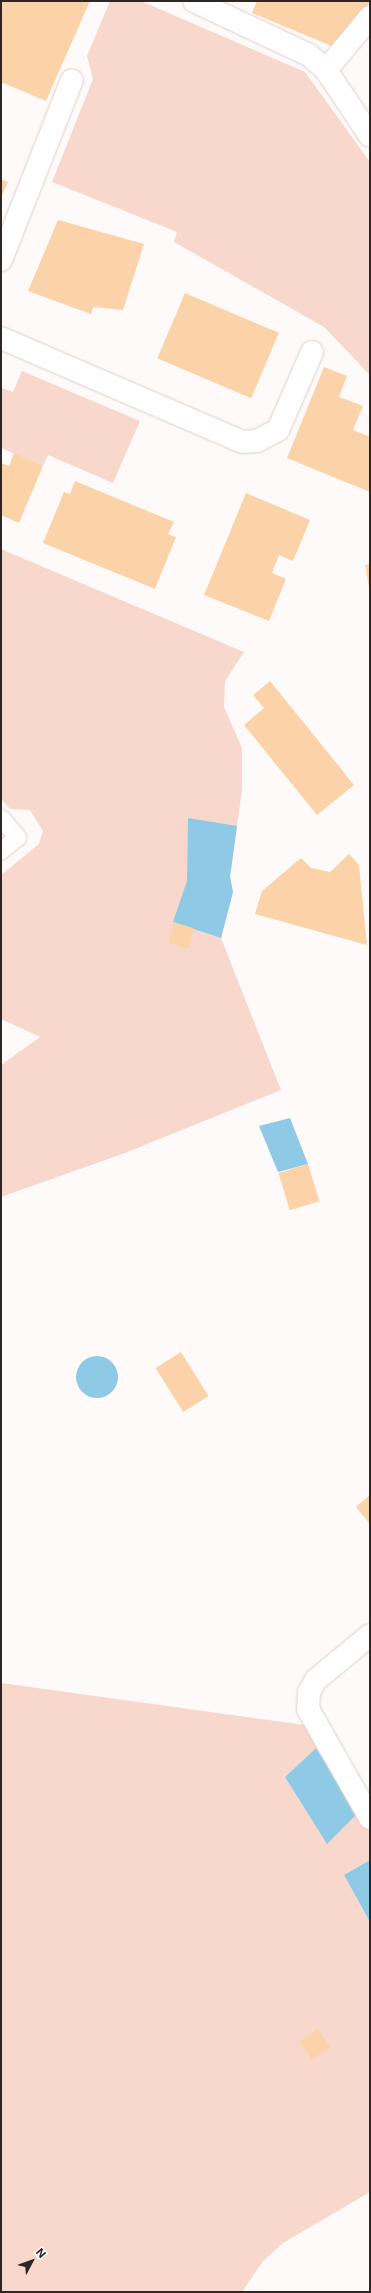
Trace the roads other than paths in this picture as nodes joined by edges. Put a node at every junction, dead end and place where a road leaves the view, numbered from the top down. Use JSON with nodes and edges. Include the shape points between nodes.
{"nodes":[{"id":1,"x":194,"y":1,"type":"edge"},
{"id":2,"x":229,"y":8,"type":"edge"},
{"id":3,"x":370,"y":17,"type":"edge"},
{"id":4,"x":326,"y":70,"type":"junction"},
{"id":5,"x":72,"y":80,"type":"dead end"},
{"id":6,"x":370,"y":136,"type":"edge"},
{"id":7,"x":1,"y":260,"type":"edge"},
{"id":8,"x":1,"y":338,"type":"edge"},
{"id":9,"x":312,"y":352,"type":"dead end"},
{"id":10,"x":1,"y":818,"type":"edge"},
{"id":11,"x":1,"y":850,"type":"edge"},
{"id":12,"x":370,"y":1635,"type":"edge"},
{"id":13,"x":370,"y":1818,"type":"edge"}],
"edges":[{"from":1,"to":2,"type":"street"},
{"from":2,"to":4,"type":"street","via":[[290,44]]},
{"from":3,"to":4,"type":"street"},
{"from":4,"to":6,"type":"street"},
{"from":5,"to":7,"type":"street"},
{"from":8,"to":9,"type":"street","via":[[242,442],[257,441],[278,430]]},
{"from":10,"to":11,"type":"lane","via":[[18,838]]},
{"from":12,"to":13,"type":"street","via":[[316,1680],[309,1692],[308,1709]]}]}
